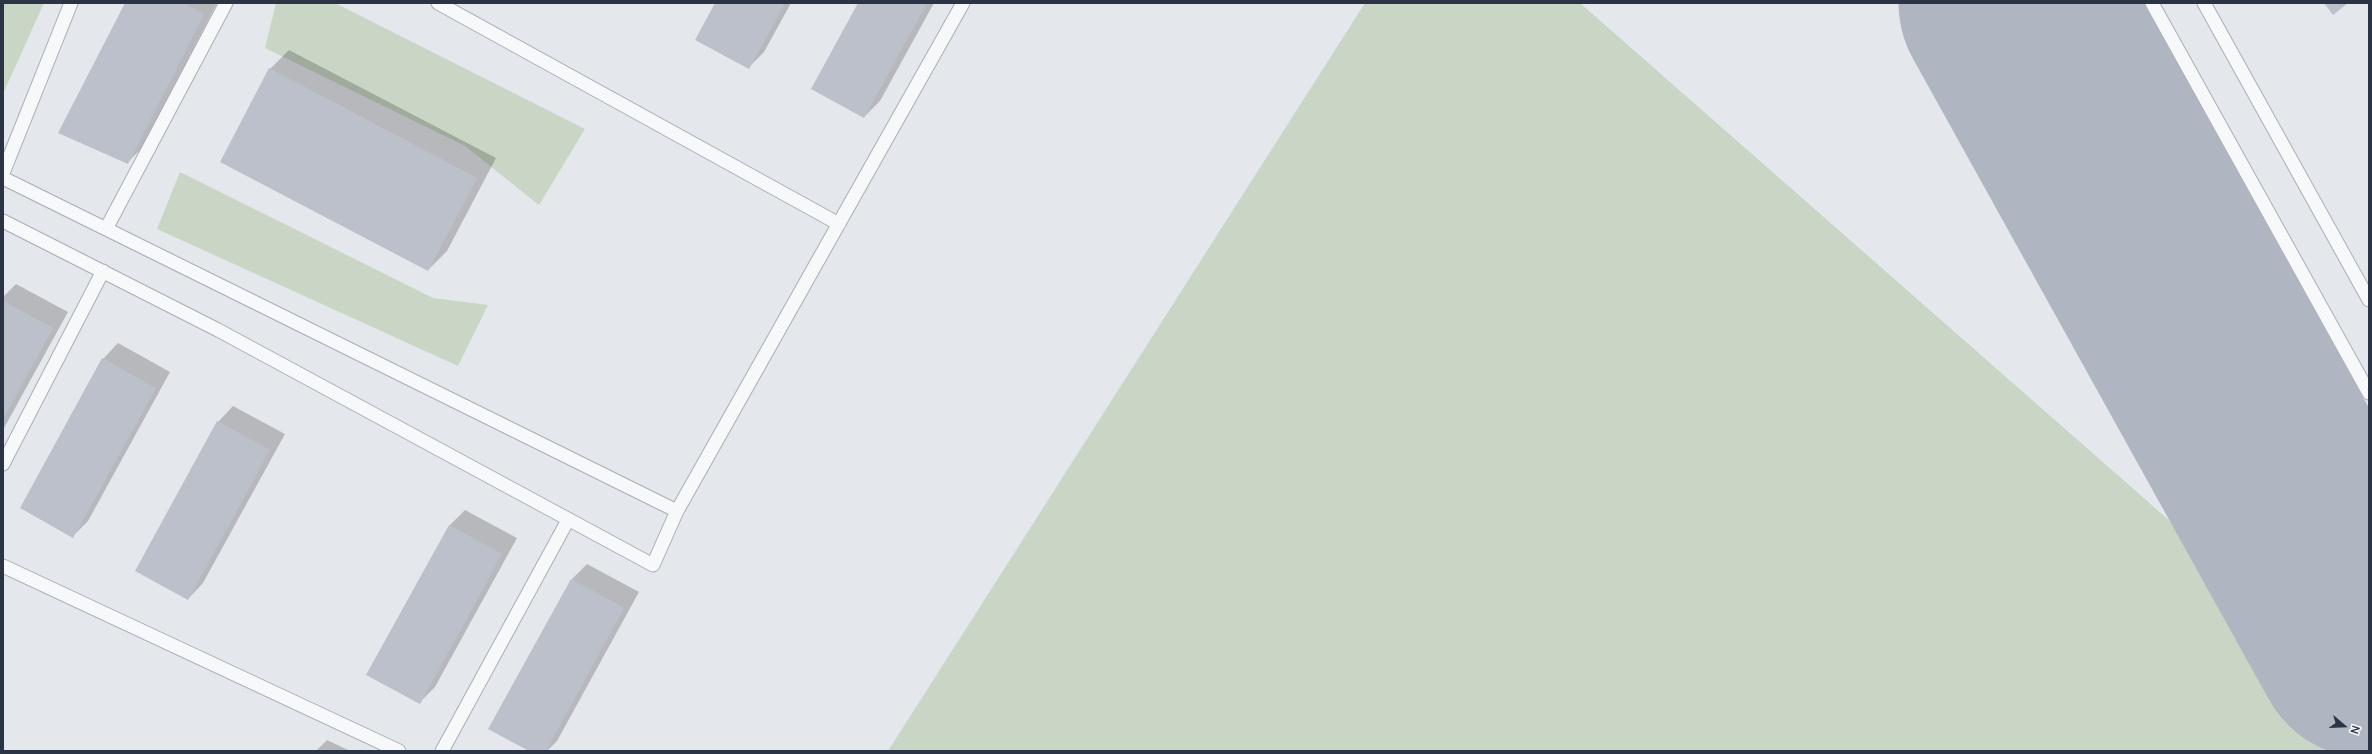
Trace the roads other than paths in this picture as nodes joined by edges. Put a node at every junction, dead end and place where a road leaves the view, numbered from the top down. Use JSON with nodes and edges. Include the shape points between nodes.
{"nodes":[{"id":1,"x":71,"y":3,"type":"edge"},
{"id":2,"x":226,"y":3,"type":"edge"},
{"id":3,"x":438,"y":3,"type":"edge"},
{"id":4,"x":963,"y":3,"type":"edge"},
{"id":5,"x":2152,"y":3,"type":"edge"},
{"id":6,"x":2204,"y":3,"type":"edge"},
{"id":7,"x":3,"y":174,"type":"edge"},
{"id":8,"x":3,"y":178,"type":"edge"},
{"id":9,"x":3,"y":221,"type":"edge"},
{"id":10,"x":839,"y":224,"type":"junction"},
{"id":11,"x":106,"y":229,"type":"junction"},
{"id":12,"x":103,"y":271,"type":"junction"},
{"id":13,"x":2369,"y":300,"type":"edge"},
{"id":14,"x":2369,"y":393,"type":"edge"},
{"id":15,"x":3,"y":464,"type":"edge"},
{"id":16,"x":677,"y":512,"type":"junction"},
{"id":17,"x":568,"y":520,"type":"junction"},
{"id":18,"x":3,"y":566,"type":"edge"},
{"id":19,"x":399,"y":751,"type":"edge"},
{"id":20,"x":442,"y":751,"type":"edge"}],
"edges":[{"from":1,"to":7,"type":"lane"},
{"from":2,"to":11,"type":"lane"},
{"from":3,"to":10,"type":"lane"},
{"from":4,"to":10,"type":"lane"},
{"from":5,"to":14,"type":"lane"},
{"from":6,"to":13,"type":"lane"},
{"from":8,"to":11,"type":"lane"},
{"from":9,"to":12,"type":"lane"},
{"from":10,"to":16,"type":"lane"},
{"from":11,"to":16,"type":"lane"},
{"from":12,"to":15,"type":"lane"},
{"from":12,"to":17,"type":"lane","via":[[218,330]]},
{"from":16,"to":17,"type":"lane","via":[[653,566]]},
{"from":17,"to":20,"type":"lane"},
{"from":18,"to":19,"type":"lane"}]}
